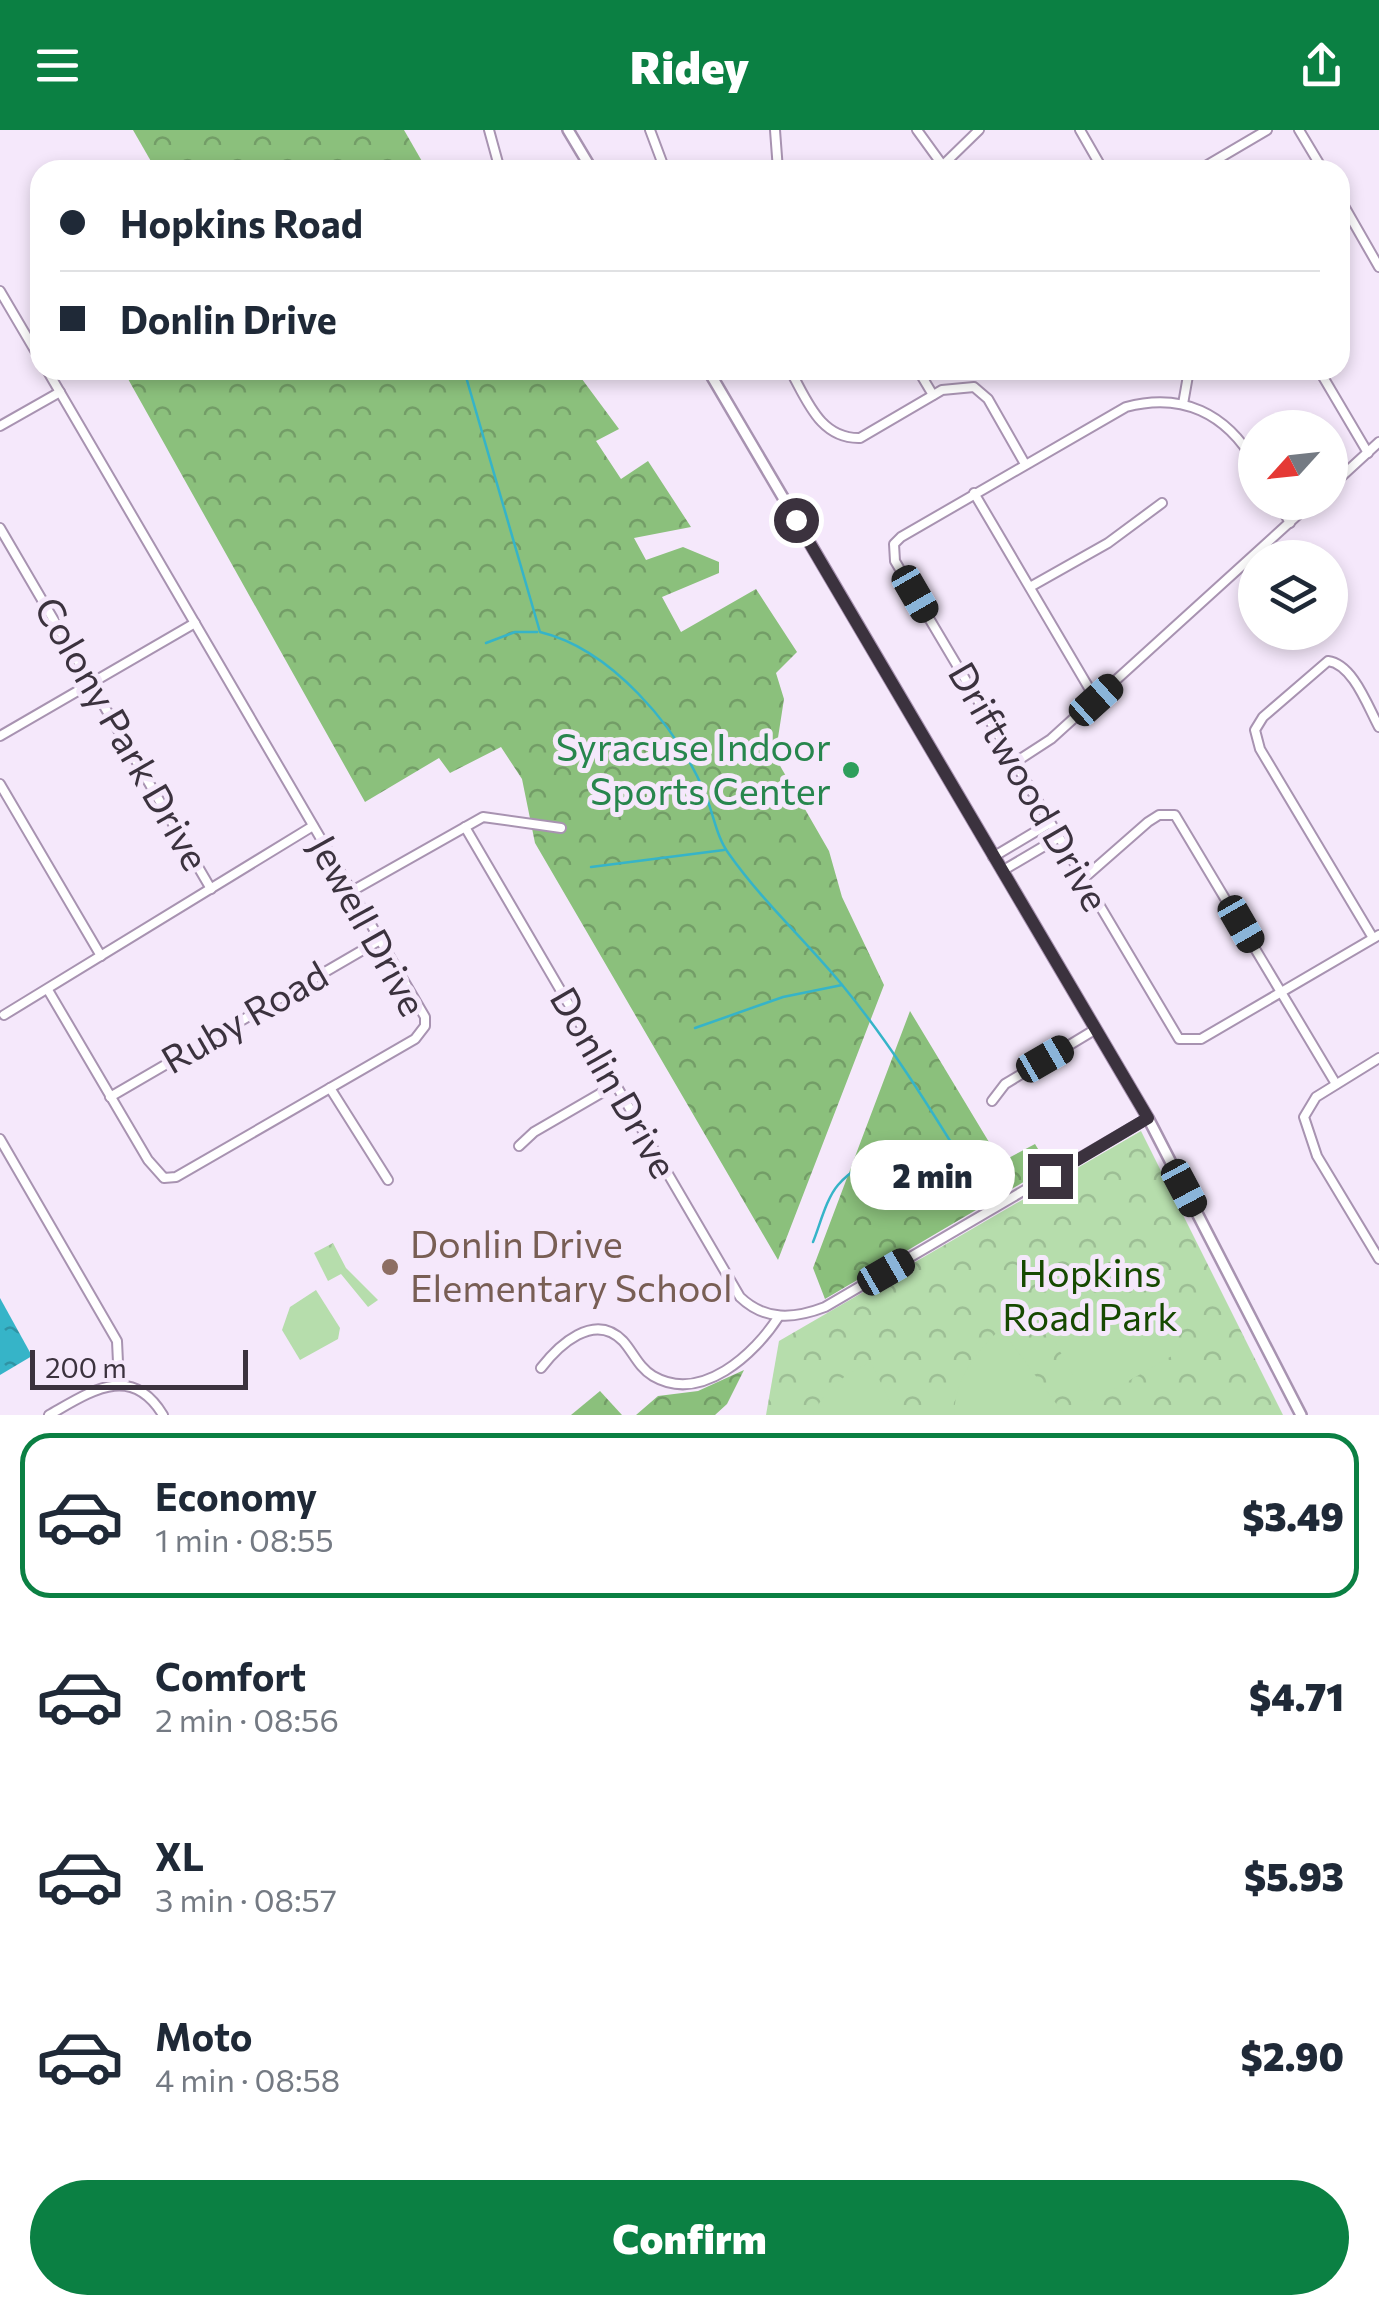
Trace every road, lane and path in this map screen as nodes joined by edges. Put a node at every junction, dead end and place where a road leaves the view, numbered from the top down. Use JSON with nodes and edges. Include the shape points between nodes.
{"nodes":[{"id":1,"x":489,"y":130,"type":"edge"},
{"id":2,"x":568,"y":130,"type":"edge"},
{"id":3,"x":650,"y":130,"type":"edge"},
{"id":4,"x":775,"y":130,"type":"edge"},
{"id":5,"x":917,"y":130,"type":"edge"},
{"id":6,"x":978,"y":130,"type":"edge"},
{"id":7,"x":1080,"y":130,"type":"edge"},
{"id":8,"x":1267,"y":130,"type":"edge"},
{"id":9,"x":1299,"y":130,"type":"edge"},
{"id":10,"x":497,"y":160,"type":"edge"},
{"id":11,"x":586,"y":160,"type":"edge"},
{"id":12,"x":661,"y":160,"type":"edge"},
{"id":13,"x":777,"y":160,"type":"edge"},
{"id":14,"x":938,"y":160,"type":"edge"},
{"id":15,"x":951,"y":160,"type":"edge"},
{"id":16,"x":1098,"y":160,"type":"edge"},
{"id":17,"x":1216,"y":160,"type":"edge"},
{"id":18,"x":1317,"y":160,"type":"edge"},
{"id":19,"x":1350,"y":219,"type":"edge"},
{"id":20,"x":1379,"y":267,"type":"edge"},
{"id":21,"x":0,"y":291,"type":"edge"},
{"id":22,"x":30,"y":342,"type":"edge"},
{"id":23,"x":52,"y":380,"type":"edge"},
{"id":24,"x":714,"y":380,"type":"edge"},
{"id":25,"x":796,"y":380,"type":"edge"},
{"id":26,"x":924,"y":380,"type":"edge"},
{"id":27,"x":1187,"y":380,"type":"edge"},
{"id":28,"x":1325,"y":380,"type":"edge"},
{"id":29,"x":60,"y":392,"type":"junction"},
{"id":30,"x":933,"y":395,"type":"junction"},
{"id":31,"x":1183,"y":404,"type":"junction"},
{"id":32,"x":0,"y":426,"type":"edge"},
{"id":33,"x":1238,"y":437,"type":"edge"},
{"id":34,"x":1379,"y":442,"type":"edge"},
{"id":35,"x":1368,"y":452,"type":"junction"},
{"id":36,"x":1025,"y":464,"type":"junction"},
{"id":37,"x":1348,"y":470,"type":"edge"},
{"id":38,"x":974,"y":493,"type":"junction"},
{"id":39,"x":1162,"y":503,"type":"dead end"},
{"id":40,"x":1288,"y":520,"type":"edge"},
{"id":41,"x":1293,"y":520,"type":"edge"},
{"id":42,"x":1290,"y":523,"type":"junction"},
{"id":43,"x":0,"y":528,"type":"edge"},
{"id":44,"x":1030,"y":587,"type":"junction"},
{"id":45,"x":194,"y":622,"type":"junction"},
{"id":46,"x":90,"y":683,"type":"junction"},
{"id":47,"x":1096,"y":700,"type":"junction"},
{"id":48,"x":1379,"y":728,"type":"edge"},
{"id":49,"x":0,"y":736,"type":"edge"},
{"id":50,"x":1014,"y":763,"type":"junction"},
{"id":51,"x":0,"y":784,"type":"edge"},
{"id":52,"x":1050,"y":824,"type":"junction"},
{"id":53,"x":313,"y":826,"type":"junction"},
{"id":54,"x":465,"y":827,"type":"junction"},
{"id":55,"x":562,"y":828,"type":"dead end"},
{"id":56,"x":1058,"y":838,"type":"junction"},
{"id":57,"x":993,"y":857,"type":"junction"},
{"id":58,"x":1002,"y":871,"type":"junction"},
{"id":59,"x":1083,"y":879,"type":"junction"},
{"id":60,"x":212,"y":889,"type":"junction"},
{"id":61,"x":352,"y":891,"type":"junction"},
{"id":62,"x":1376,"y":936,"type":"edge"},
{"id":63,"x":380,"y":940,"type":"junction"},
{"id":64,"x":102,"y":956,"type":"junction"},
{"id":65,"x":48,"y":990,"type":"junction"},
{"id":66,"x":1281,"y":992,"type":"junction"},
{"id":67,"x":4,"y":1016,"type":"dead end"},
{"id":68,"x":1096,"y":1029,"type":"junction"},
{"id":69,"x":1378,"y":1060,"type":"edge"},
{"id":70,"x":1336,"y":1084,"type":"junction"},
{"id":71,"x":615,"y":1086,"type":"junction"},
{"id":72,"x":330,"y":1088,"type":"junction"},
{"id":73,"x":110,"y":1097,"type":"junction"},
{"id":74,"x":992,"y":1101,"type":"dead end"},
{"id":75,"x":1148,"y":1118,"type":"junction"},
{"id":76,"x":0,"y":1139,"type":"edge"},
{"id":77,"x":520,"y":1146,"type":"dead end"},
{"id":78,"x":388,"y":1180,"type":"dead end"},
{"id":79,"x":1379,"y":1259,"type":"edge"},
{"id":80,"x":778,"y":1316,"type":"junction"},
{"id":81,"x":540,"y":1368,"type":"dead end"},
{"id":82,"x":119,"y":1384,"type":"junction"},
{"id":83,"x":49,"y":1415,"type":"edge"},
{"id":84,"x":163,"y":1415,"type":"edge"},
{"id":85,"x":1301,"y":1415,"type":"edge"}],
"edges":[{"from":1,"to":10,"type":"street"},
{"from":2,"to":11,"type":"street"},
{"from":3,"to":12,"type":"street"},
{"from":4,"to":13,"type":"street"},
{"from":5,"to":14,"type":"street"},
{"from":6,"to":15,"type":"street"},
{"from":7,"to":16,"type":"street"},
{"from":8,"to":17,"type":"street"},
{"from":9,"to":18,"type":"street"},
{"from":19,"to":20,"type":"street"},
{"from":21,"to":22,"type":"street"},
{"from":23,"to":29,"type":"street","name":"Jewell Drive"},
{"from":24,"to":57,"type":"street"},
{"from":25,"to":30,"type":"street","via":[[819,420],[844,438],[860,438]]},
{"from":26,"to":30,"type":"street"},
{"from":27,"to":31,"type":"street"},
{"from":28,"to":35,"type":"street"},
{"from":29,"to":32,"type":"street"},
{"from":29,"to":45,"type":"street","name":"Jewell Drive"},
{"from":30,"to":36,"type":"street","via":[[974,386]]},
{"from":31,"to":33,"type":"street","name":"Driftwood Drive","via":[[1208,412]]},
{"from":31,"to":36,"type":"street","name":"Driftwood Drive","via":[[1126,407]]},
{"from":34,"to":35,"type":"street"},
{"from":35,"to":37,"type":"street"},
{"from":36,"to":38,"type":"street","name":"Driftwood Drive"},
{"from":38,"to":44,"type":"street"},
{"from":38,"to":50,"type":"street","name":"Driftwood Drive","via":[[901,537],[892,550]]},
{"from":39,"to":44,"type":"street"},
{"from":40,"to":42,"type":"street"},
{"from":41,"to":42,"type":"street"},
{"from":42,"to":47,"type":"street"},
{"from":43,"to":46,"type":"street","name":"Colony Park Drive"},
{"from":44,"to":47,"type":"street"},
{"from":45,"to":46,"type":"street"},
{"from":45,"to":53,"type":"street","name":"Jewell Drive"},
{"from":46,"to":49,"type":"street"},
{"from":46,"to":60,"type":"street","name":"Colony Park Drive"},
{"from":47,"to":50,"type":"street"},
{"from":48,"to":62,"type":"street","via":[[1337,662],[1322,664],[1263,716],[1256,737]]},
{"from":50,"to":52,"type":"street","name":"Driftwood Drive"},
{"from":51,"to":64,"type":"street"},
{"from":52,"to":56,"type":"street","name":"Driftwood Drive"},
{"from":52,"to":57,"type":"street"},
{"from":53,"to":60,"type":"street"},
{"from":53,"to":61,"type":"street","name":"Jewell Drive"},
{"from":54,"to":55,"type":"street","via":[[490,815]]},
{"from":54,"to":61,"type":"street"},
{"from":54,"to":71,"type":"street","name":"Donlin Drive"},
{"from":56,"to":58,"type":"street"},
{"from":56,"to":59,"type":"street","name":"Driftwood Drive"},
{"from":57,"to":58,"type":"street"},
{"from":58,"to":68,"type":"street"},
{"from":59,"to":66,"type":"street","name":"Driftwood Drive","via":[[1182,1041],[1200,1039]]},
{"from":59,"to":66,"type":"street","via":[[1159,814],[1175,816]]},
{"from":60,"to":64,"type":"street"},
{"from":61,"to":63,"type":"street","name":"Jewell Drive"},
{"from":62,"to":66,"type":"street","name":"Driftwood Drive"},
{"from":63,"to":72,"type":"street","name":"Jewell Drive","via":[[425,1026],[415,1039]]},
{"from":63,"to":73,"type":"street","name":"Ruby Road"},
{"from":64,"to":65,"type":"street"},
{"from":65,"to":67,"type":"street"},
{"from":65,"to":73,"type":"street","name":"Jewell Drive"},
{"from":66,"to":70,"type":"street"},
{"from":68,"to":74,"type":"street","via":[[1005,1084]]},
{"from":68,"to":75,"type":"street"},
{"from":69,"to":70,"type":"street"},
{"from":70,"to":79,"type":"street","via":[[1309,1106],[1305,1128]]},
{"from":71,"to":77,"type":"street"},
{"from":71,"to":80,"type":"street","name":"Donlin Drive","via":[[740,1297]]},
{"from":72,"to":73,"type":"street","name":"Jewell Drive","via":[[172,1178],[158,1176]]},
{"from":72,"to":78,"type":"street"},
{"from":75,"to":80,"type":"street","via":[[825,1307]]},
{"from":75,"to":85,"type":"street"},
{"from":76,"to":82,"type":"street","via":[[117,1342]]},
{"from":80,"to":81,"type":"street","via":[[756,1351],[687,1384],[654,1377],[620,1338],[605,1331],[559,1344]]},
{"from":82,"to":83,"type":"street"},
{"from":82,"to":84,"type":"street","via":[[145,1392]]}]}
